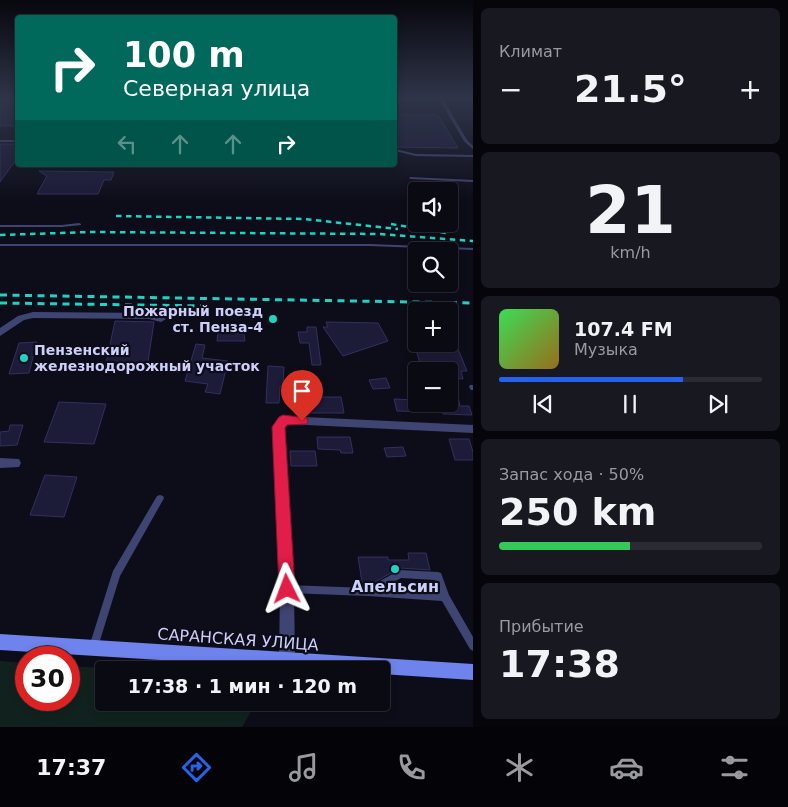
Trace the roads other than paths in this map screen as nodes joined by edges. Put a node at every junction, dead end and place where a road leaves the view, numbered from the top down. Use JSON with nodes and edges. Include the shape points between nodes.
{"nodes":[{"id":1,"x":461,"y":133,"type":"edge"},
{"id":2,"x":0,"y":141,"type":"edge"},
{"id":3,"x":15,"y":141,"type":"edge"},
{"id":4,"x":473,"y":148,"type":"edge"},
{"id":5,"x":397,"y":150,"type":"edge"},
{"id":6,"x":473,"y":156,"type":"edge"},
{"id":7,"x":411,"y":178,"type":"dead end"},
{"id":8,"x":473,"y":181,"type":"edge"},
{"id":9,"x":79,"y":224,"type":"dead end"},
{"id":10,"x":0,"y":226,"type":"edge"},
{"id":11,"x":0,"y":245,"type":"edge"},
{"id":12,"x":473,"y":249,"type":"edge"},
{"id":13,"x":161,"y":319,"type":"dead end"},
{"id":14,"x":0,"y":334,"type":"edge"},
{"id":15,"x":473,"y":429,"type":"edge"},
{"id":16,"x":0,"y":463,"type":"edge"},
{"id":17,"x":15,"y":464,"type":"dead end"},
{"id":18,"x":160,"y":498,"type":"dead end"},
{"id":19,"x":287,"y":589,"type":"junction"},
{"id":20,"x":368,"y":592,"type":"junction"},
{"id":21,"x":445,"y":597,"type":"junction"},
{"id":22,"x":0,"y":642,"type":"edge"},
{"id":23,"x":473,"y":646,"type":"edge"},
{"id":24,"x":94,"y":647,"type":"junction"},
{"id":25,"x":287,"y":660,"type":"junction"},
{"id":26,"x":473,"y":672,"type":"edge"}],
"edges":[{"from":1,"to":4,"type":"lane"},
{"from":2,"to":3,"type":"lane"},
{"from":5,"to":6,"type":"lane","via":[[416,155]]},
{"from":7,"to":8,"type":"lane"},
{"from":9,"to":10,"type":"lane"},
{"from":11,"to":12,"type":"lane","via":[[342,245]]},
{"from":13,"to":14,"type":"street","via":[[149,316],[33,315],[20,318]]},
{"from":15,"to":19,"type":"street","via":[[283,420],[278,427]]},
{"from":16,"to":17,"type":"street"},
{"from":18,"to":24,"type":"lane","via":[[116,574]]},
{"from":19,"to":20,"type":"lane"},
{"from":19,"to":25,"type":"street"},
{"from":20,"to":21,"type":"lane"},
{"from":20,"to":21,"type":"lane","via":[[400,574],[438,576]]},
{"from":21,"to":23,"type":"lane"},
{"from":22,"to":24,"type":"main road","name":"САРАНСКАЯ УЛИЦА"},
{"from":24,"to":25,"type":"main road","name":"САРАНСКАЯ УЛИЦА"},
{"from":25,"to":26,"type":"main road","name":"САРАНСКАЯ УЛИЦА"}]}
